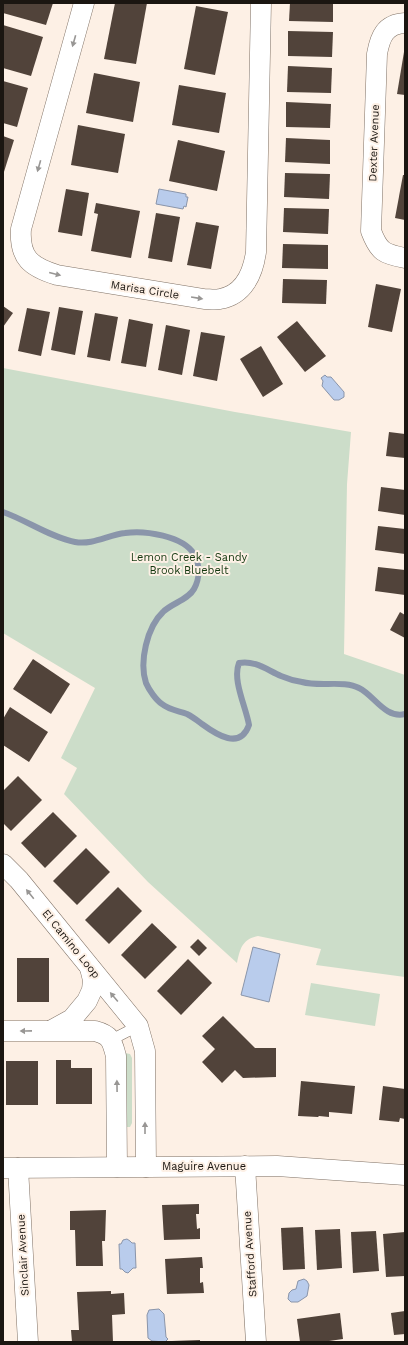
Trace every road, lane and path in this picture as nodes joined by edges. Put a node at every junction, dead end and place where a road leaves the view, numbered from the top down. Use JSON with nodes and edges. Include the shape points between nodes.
{"nodes":[{"id":1,"x":84,"y":3,"type":"edge"},
{"id":2,"x":261,"y":3,"type":"edge"},
{"id":3,"x":405,"y":23,"type":"edge"},
{"id":4,"x":405,"y":258,"type":"edge"},
{"id":5,"x":3,"y":864,"type":"edge"},
{"id":6,"x":90,"y":968,"type":"junction"},
{"id":7,"x":138,"y":1026,"type":"junction"},
{"id":8,"x":3,"y":1031,"type":"edge"},
{"id":9,"x":50,"y":1031,"type":"junction"},
{"id":10,"x":111,"y":1040,"type":"junction"},
{"id":11,"x":245,"y":1166,"type":"junction"},
{"id":12,"x":117,"y":1167,"type":"junction"},
{"id":13,"x":146,"y":1167,"type":"junction"},
{"id":14,"x":11,"y":1168,"type":"edge"},
{"id":15,"x":405,"y":1176,"type":"edge"},
{"id":16,"x":28,"y":1342,"type":"edge"},
{"id":17,"x":256,"y":1342,"type":"edge"}],
"edges":[{"from":1,"to":2,"type":"street","name":"Marisa Circle","one_way":true,"via":[[21,229],[23,252],[31,264],[42,271],[57,275],[220,300],[242,287],[251,275],[254,264]]},
{"from":3,"to":4,"type":"street","name":"Dexter Avenue","via":[[388,28],[380,39],[377,54],[372,231],[376,245],[388,255]]},
{"from":6,"to":5,"type":"street","name":"El Camino Loop","one_way":true},
{"from":7,"to":6,"type":"street","name":"El Camino Loop","one_way":true},
{"from":6,"to":9,"type":"street","via":[[92,990],[87,1001],[72,1019]]},
{"from":7,"to":10,"type":"lane"},
{"from":13,"to":7,"type":"street","one_way":true,"via":[[145,1051]]},
{"from":9,"to":8,"type":"street","one_way":true},
{"from":9,"to":10,"type":"street","via":[[95,1031],[103,1033]]},
{"from":12,"to":10,"type":"street","one_way":true,"via":[[116,1056]]},
{"from":11,"to":13,"type":"street","name":"Maguire Avenue"},
{"from":11,"to":15,"type":"street","name":"Maguire Avenue"},
{"from":11,"to":17,"type":"street","name":"Stafford Avenue"},
{"from":12,"to":13,"type":"street","name":"Maguire Avenue"},
{"from":12,"to":14,"type":"street","name":"Maguire Avenue"},
{"from":14,"to":16,"type":"street","name":"Sinclair Avenue"}]}
